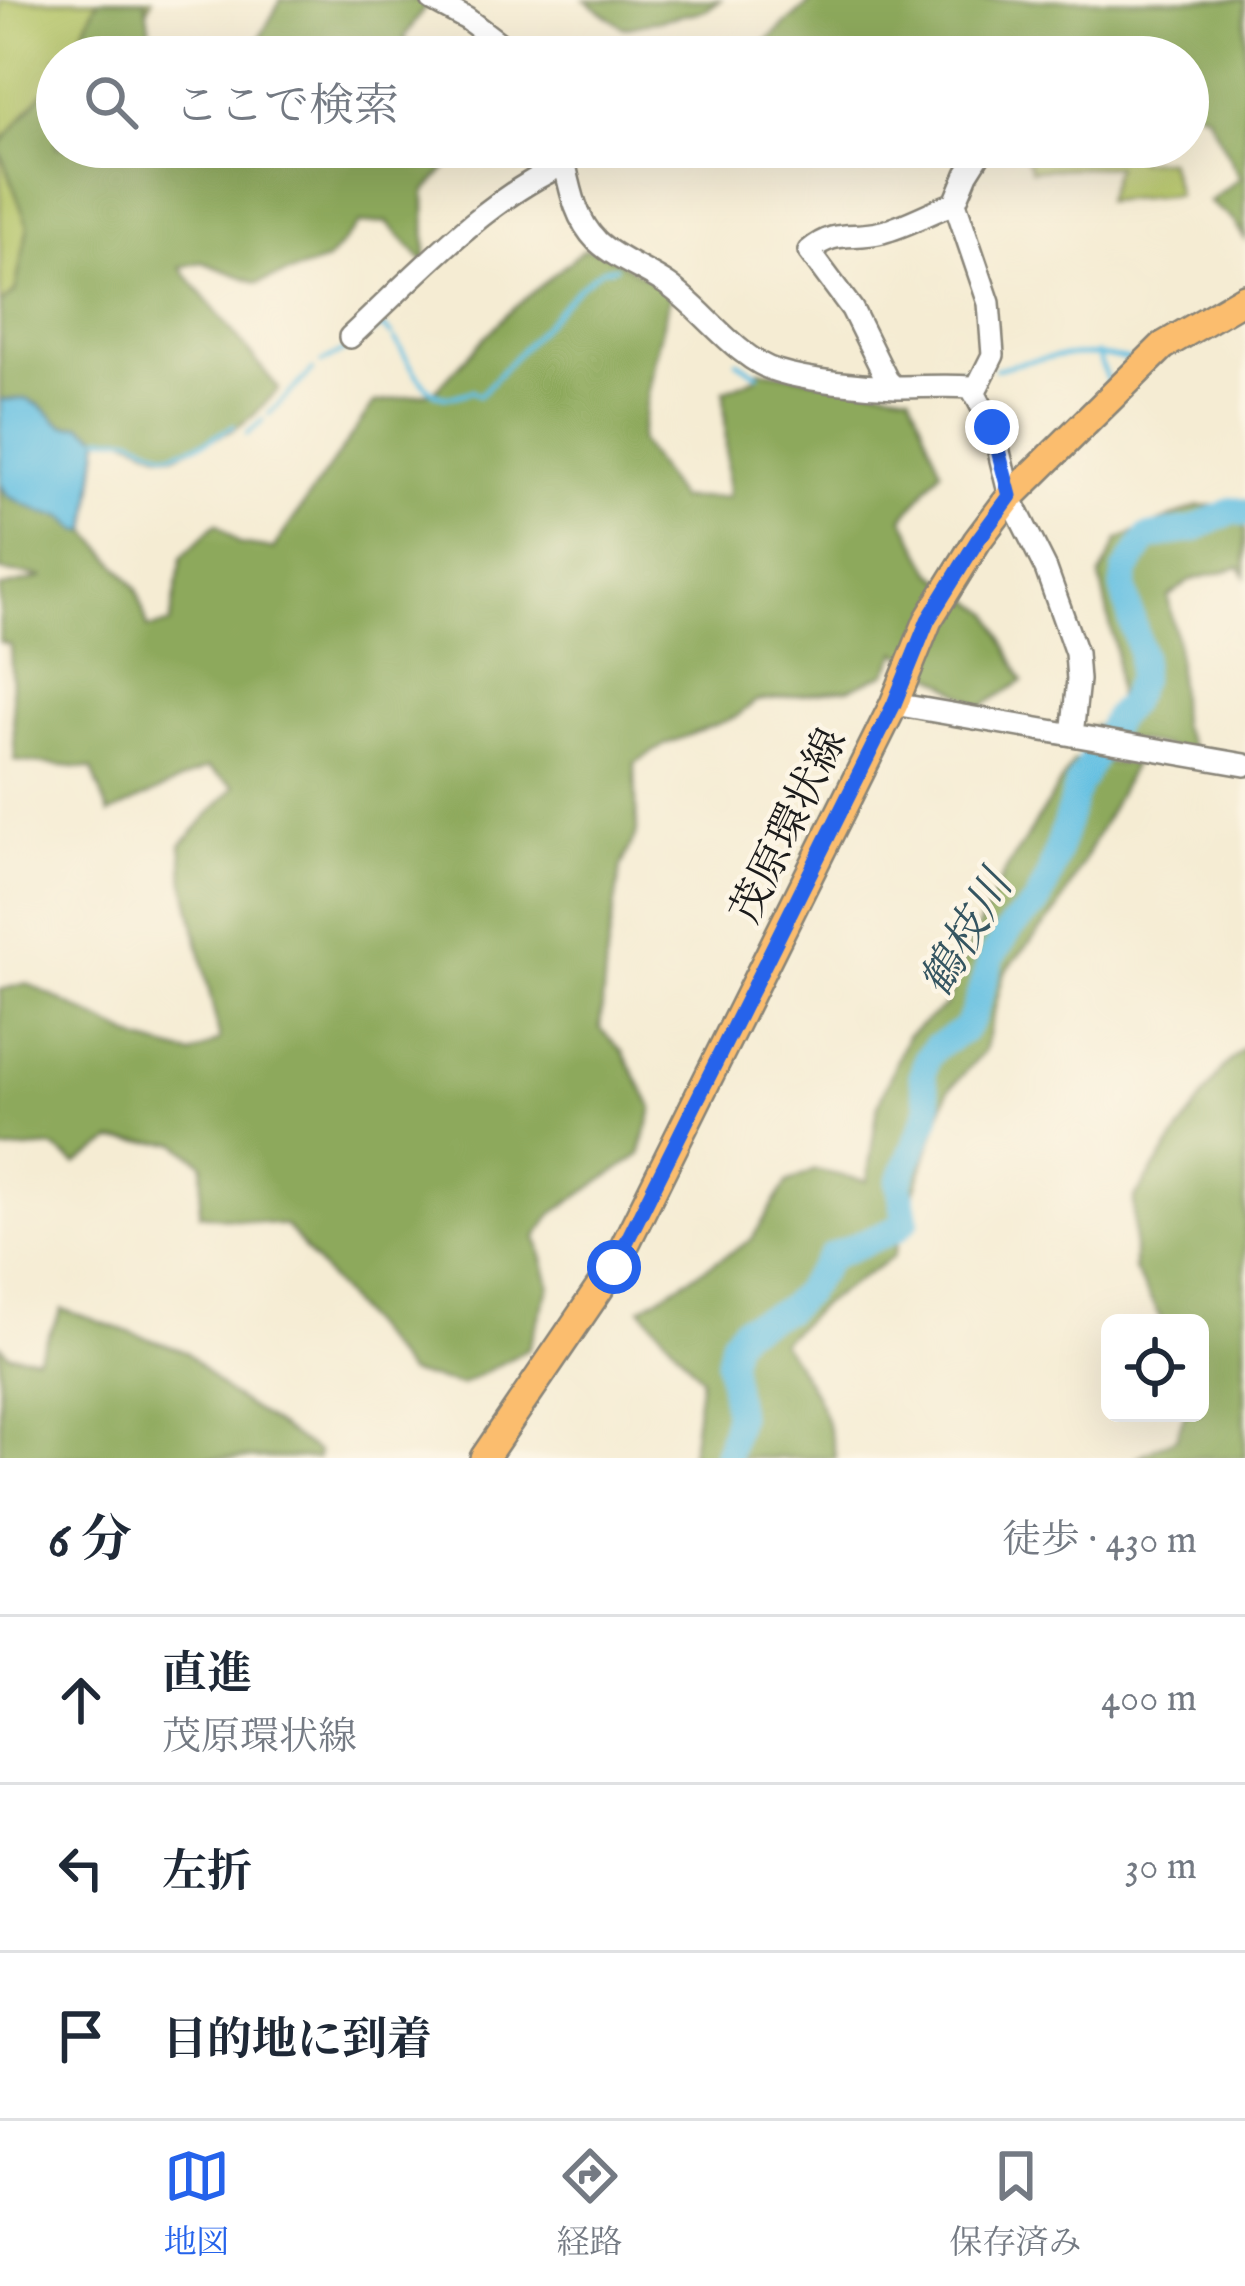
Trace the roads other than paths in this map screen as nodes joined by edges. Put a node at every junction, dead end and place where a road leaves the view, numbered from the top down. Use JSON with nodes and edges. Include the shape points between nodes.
{"nodes":[{"id":1,"x":432,"y":0,"type":"edge"},
{"id":2,"x":489,"y":36,"type":"edge"},
{"id":3,"x":551,"y":168,"type":"edge"},
{"id":4,"x":566,"y":168,"type":"edge"},
{"id":5,"x":971,"y":168,"type":"edge"},
{"id":6,"x":955,"y":202,"type":"junction"},
{"id":7,"x":1245,"y":298,"type":"edge"},
{"id":8,"x":350,"y":337,"type":"dead end"},
{"id":9,"x":894,"y":387,"type":"junction"},
{"id":10,"x":974,"y":393,"type":"junction"},
{"id":11,"x":1010,"y":496,"type":"junction"},
{"id":12,"x":894,"y":704,"type":"junction"},
{"id":13,"x":1077,"y":735,"type":"junction"},
{"id":14,"x":1245,"y":765,"type":"edge"},
{"id":15,"x":484,"y":1458,"type":"edge"}],
"edges":[{"from":1,"to":2,"type":"street"},
{"from":3,"to":8,"type":"street","via":[[474,222]]},
{"from":4,"to":9,"type":"street","via":[[571,196],[598,242],[698,308],[732,344],[773,370]]},
{"from":5,"to":6,"type":"street"},
{"from":6,"to":9,"type":"street","via":[[885,232],[840,234],[808,251],[852,309]]},
{"from":6,"to":10,"type":"street","via":[[989,303],[993,356]]},
{"from":7,"to":11,"type":"main road","name":"茂原環状線","via":[[1163,346]]},
{"from":9,"to":10,"type":"street"},
{"from":10,"to":11,"type":"street"},
{"from":11,"to":12,"type":"main road","name":"茂原環状線","via":[[928,620]]},
{"from":11,"to":13,"type":"street","via":[[1076,653]]},
{"from":12,"to":13,"type":"street"},
{"from":12,"to":15,"type":"main road","name":"茂原環状線","via":[[614,1267]]},
{"from":13,"to":14,"type":"street"}]}
